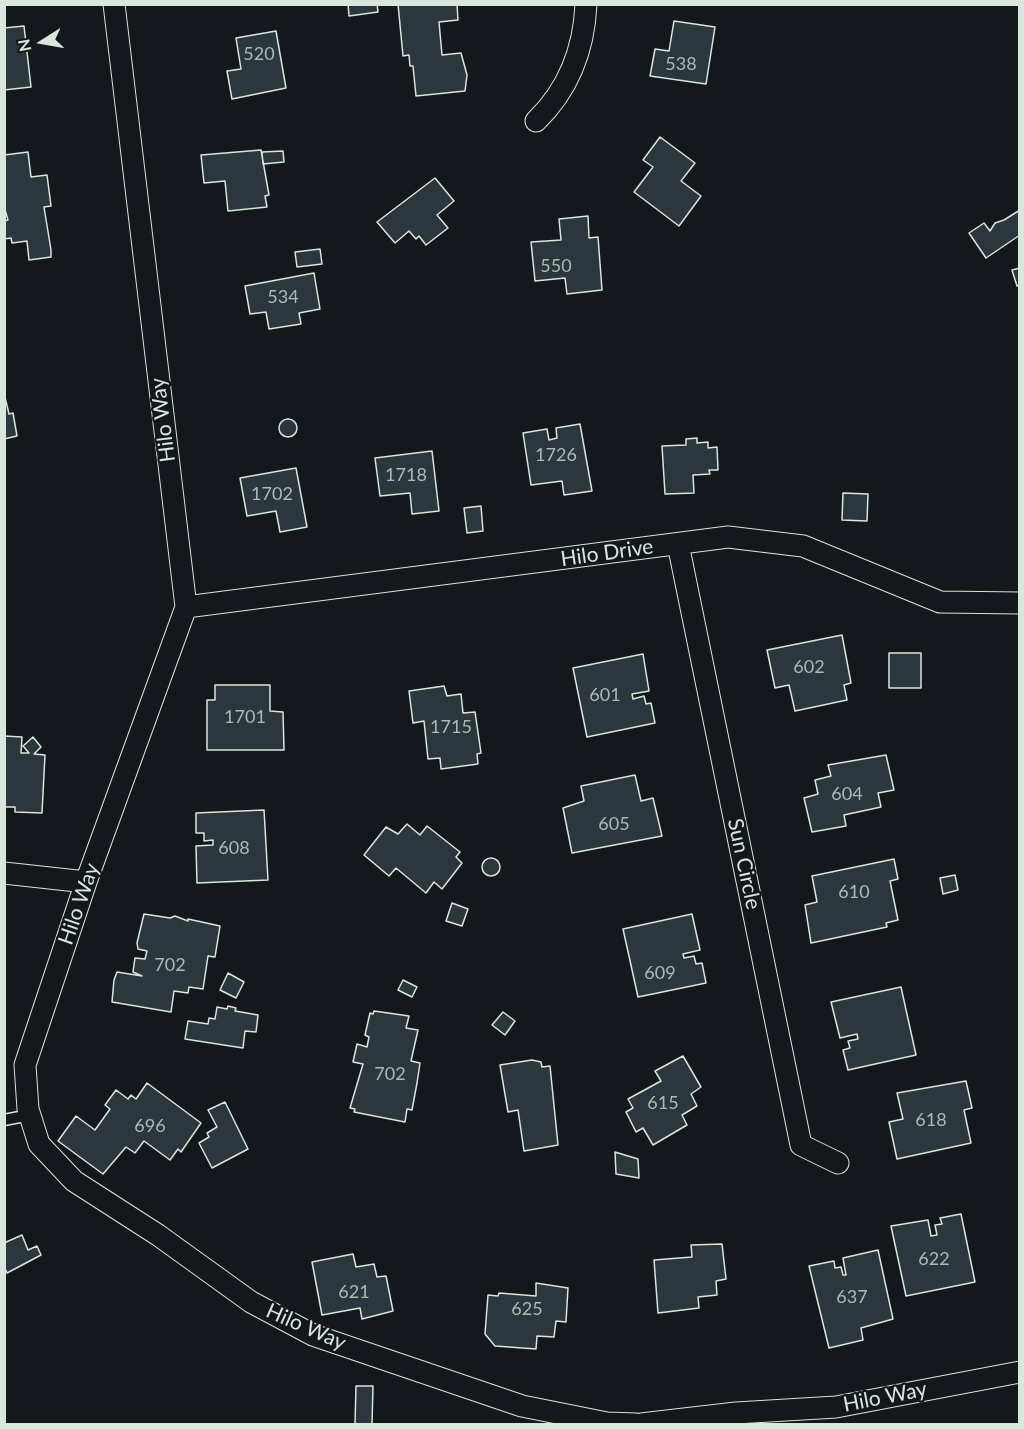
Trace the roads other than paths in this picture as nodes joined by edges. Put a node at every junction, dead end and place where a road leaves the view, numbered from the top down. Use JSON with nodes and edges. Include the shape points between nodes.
{"nodes":[{"id":1,"x":114,"y":4,"type":"edge"},
{"id":2,"x":586,"y":4,"type":"edge"},
{"id":3,"x":536,"y":121,"type":"dead end"},
{"id":4,"x":678,"y":544,"type":"junction"},
{"id":5,"x":1020,"y":603,"type":"edge"},
{"id":6,"x":186,"y":608,"type":"junction"},
{"id":7,"x":4,"y":873,"type":"edge"},
{"id":8,"x":86,"y":882,"type":"junction"},
{"id":9,"x":30,"y":1115,"type":"junction"},
{"id":10,"x":4,"y":1120,"type":"edge"},
{"id":11,"x":838,"y":1163,"type":"dead end"},
{"id":12,"x":1020,"y":1372,"type":"edge"},
{"id":13,"x":636,"y":1425,"type":"edge"},
{"id":14,"x":641,"y":1425,"type":"edge"}],
"edges":[{"from":1,"to":6,"type":"street","name":"Hilo Way"},
{"from":2,"to":3,"type":"street","via":[[578,56],[556,102]]},
{"from":4,"to":5,"type":"street","name":"Hilo Drive","via":[[728,537],[803,546],[940,602]]},
{"from":4,"to":6,"type":"street","name":"Hilo Drive"},
{"from":4,"to":11,"type":"street","name":"Sun Circle","via":[[801,1145]]},
{"from":6,"to":8,"type":"street","name":"Hilo Way"},
{"from":7,"to":8,"type":"street"},
{"from":8,"to":9,"type":"street","name":"Hilo Way","via":[[26,1065]]},
{"from":9,"to":10,"type":"lane"},
{"from":9,"to":13,"type":"street","name":"Hilo Way","via":[[39,1144],[74,1181],[251,1302],[313,1335],[522,1406]]},
{"from":12,"to":14,"type":"street","name":"Hilo Way","via":[[836,1407],[736,1413]]}]}
